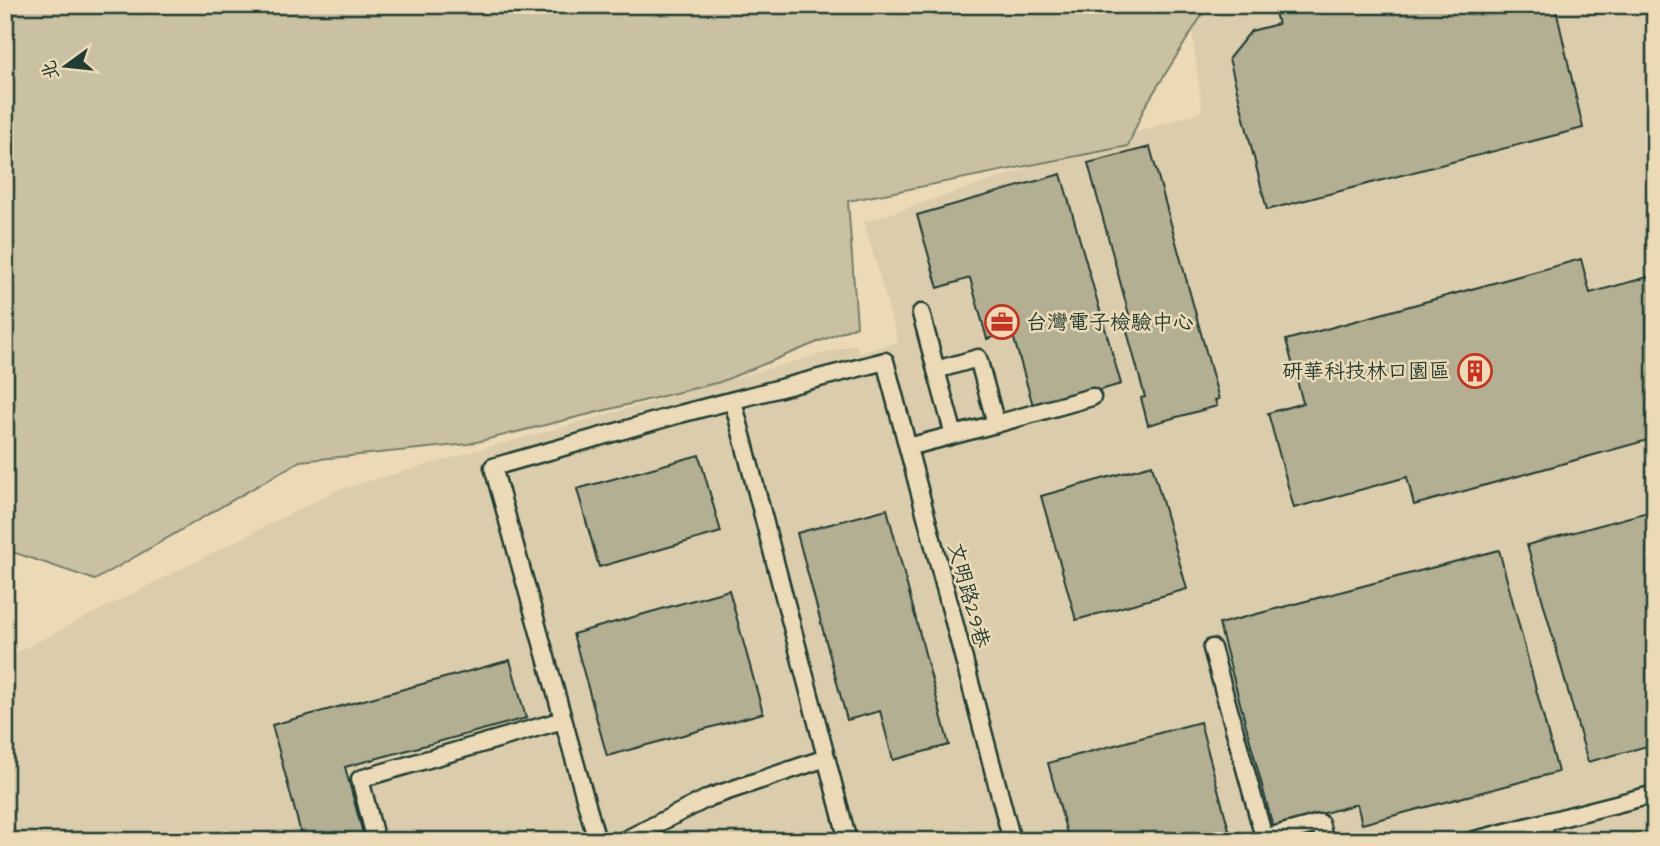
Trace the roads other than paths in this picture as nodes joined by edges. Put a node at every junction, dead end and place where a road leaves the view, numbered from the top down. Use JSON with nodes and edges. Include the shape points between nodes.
{"nodes":[{"id":1,"x":921,"y":313,"type":"dead end"},
{"id":2,"x":936,"y":370,"type":"junction"},
{"id":3,"x":1092,"y":397,"type":"dead end"},
{"id":4,"x":733,"y":401,"type":"junction"},
{"id":5,"x":996,"y":424,"type":"junction"},
{"id":6,"x":954,"y":435,"type":"junction"},
{"id":7,"x":908,"y":447,"type":"junction"},
{"id":8,"x":1212,"y":648,"type":"dead end"},
{"id":9,"x":563,"y":720,"type":"junction"},
{"id":10,"x":826,"y":758,"type":"junction"},
{"id":11,"x":1655,"y":794,"type":"edge"},
{"id":12,"x":1542,"y":823,"type":"junction"},
{"id":13,"x":1265,"y":839,"type":"edge"},
{"id":14,"x":376,"y":841,"type":"edge"},
{"id":15,"x":597,"y":841,"type":"edge"},
{"id":16,"x":623,"y":841,"type":"edge"},
{"id":17,"x":848,"y":841,"type":"edge"},
{"id":18,"x":1012,"y":841,"type":"edge"},
{"id":19,"x":1325,"y":841,"type":"edge"},
{"id":20,"x":1471,"y":841,"type":"edge"},
{"id":21,"x":1547,"y":841,"type":"edge"}],
"edges":[{"from":1,"to":2,"type":"lane"},
{"from":2,"to":5,"type":"lane","via":[[978,358]]},
{"from":2,"to":6,"type":"lane"},
{"from":3,"to":5,"type":"lane"},
{"from":4,"to":7,"type":"lane","name":"文明路29巷","via":[[885,361]]},
{"from":4,"to":9,"type":"lane","via":[[493,467]]},
{"from":4,"to":10,"type":"lane"},
{"from":5,"to":6,"type":"lane"},
{"from":6,"to":7,"type":"lane"},
{"from":7,"to":18,"type":"lane","name":"文明路29巷"},
{"from":8,"to":13,"type":"lane"},
{"from":9,"to":14,"type":"lane","via":[[360,779]]},
{"from":9,"to":15,"type":"lane"},
{"from":10,"to":16,"type":"lane","via":[[710,797]]},
{"from":10,"to":17,"type":"lane"},
{"from":11,"to":12,"type":"lane"},
{"from":12,"to":20,"type":"lane"},
{"from":12,"to":21,"type":"lane"},
{"from":13,"to":19,"type":"lane","via":[[1320,823]]}]}
